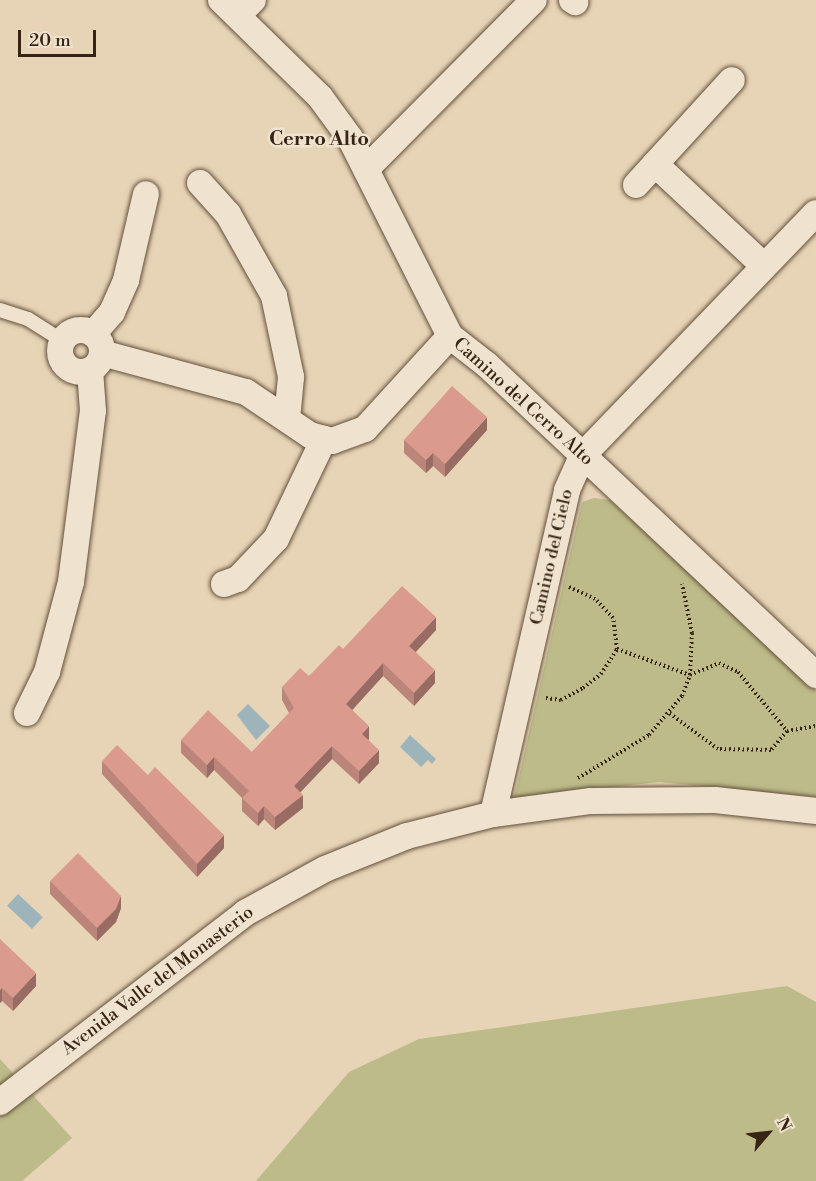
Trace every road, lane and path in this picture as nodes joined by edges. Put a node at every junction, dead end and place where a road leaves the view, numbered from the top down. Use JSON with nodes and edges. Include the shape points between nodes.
{"nodes":[{"id":1,"x":534,"y":0,"type":"edge"},
{"id":2,"x":237,"y":5,"type":"edge"},
{"id":3,"x":732,"y":80,"type":"dead end"},
{"id":4,"x":655,"y":164,"type":"junction"},
{"id":5,"x":366,"y":169,"type":"junction"},
{"id":6,"x":200,"y":183,"type":"dead end"},
{"id":7,"x":636,"y":185,"type":"dead end"},
{"id":8,"x":146,"y":194,"type":"dead end"},
{"id":9,"x":816,"y":213,"type":"edge"},
{"id":10,"x":764,"y":266,"type":"junction"},
{"id":11,"x":0,"y":310,"type":"edge"},
{"id":12,"x":450,"y":336,"type":"junction"},
{"id":13,"x":63,"y":341,"type":"junction"},
{"id":14,"x":95,"y":352,"type":"junction"},
{"id":15,"x":287,"y":420,"type":"junction"},
{"id":16,"x":324,"y":439,"type":"junction"},
{"id":17,"x":582,"y":456,"type":"junction"},
{"id":18,"x":683,"y":550,"type":"junction"},
{"id":19,"x":547,"y":576,"type":"junction"},
{"id":20,"x":224,"y":584,"type":"dead end"},
{"id":21,"x":617,"y":649,"type":"junction"},
{"id":22,"x":690,"y":675,"type":"junction"},
{"id":23,"x":816,"y":675,"type":"edge"},
{"id":24,"x":520,"y":696,"type":"junction"},
{"id":25,"x":27,"y":713,"type":"dead end"},
{"id":26,"x":669,"y":713,"type":"junction"},
{"id":27,"x":816,"y":726,"type":"edge"},
{"id":28,"x":787,"y":731,"type":"junction"},
{"id":29,"x":560,"y":803,"type":"junction"},
{"id":30,"x":816,"y":811,"type":"edge"},
{"id":31,"x":493,"y":814,"type":"junction"},
{"id":32,"x":0,"y":1102,"type":"edge"}],
"edges":[{"from":1,"to":5,"type":"street"},
{"from":2,"to":5,"type":"street","name":"Camino del Cerro Alto","via":[[321,97]]},
{"from":3,"to":4,"type":"street"},
{"from":4,"to":7,"type":"street"},
{"from":4,"to":10,"type":"street"},
{"from":5,"to":12,"type":"street","name":"Camino del Cerro Alto"},
{"from":6,"to":15,"type":"street","via":[[228,214],[274,296],[291,376]]},
{"from":8,"to":14,"type":"street","via":[[126,280]]},
{"from":9,"to":10,"type":"street","name":"Camino del Cielo"},
{"from":10,"to":17,"type":"street","name":"Camino del Cielo"},
{"from":11,"to":13,"type":"lane","via":[[28,319]]},
{"from":12,"to":16,"type":"street","via":[[365,429]]},
{"from":12,"to":17,"type":"street","name":"Camino del Cerro Alto"},
{"from":13,"to":14,"type":"street","via":[[80,330]]},
{"from":13,"to":14,"type":"street","via":[[60,354],[66,365]]},
{"from":14,"to":15,"type":"street","via":[[246,392]]},
{"from":14,"to":25,"type":"street","via":[[93,411],[71,582],[47,672]]},
{"from":15,"to":16,"type":"street"},
{"from":16,"to":20,"type":"street","via":[[276,539],[238,579]]},
{"from":17,"to":18,"type":"street","name":"Camino del Cerro Alto"},
{"from":17,"to":19,"type":"street","name":"Camino del Cielo","via":[[567,490]]},
{"from":18,"to":22,"type":"path","via":[[681,592],[692,633]]},
{"from":18,"to":23,"type":"street","name":"Camino del Cerro Alto"},
{"from":19,"to":21,"type":"path","via":[[595,598],[613,618]]},
{"from":19,"to":24,"type":"street","name":"Camino del Cielo"},
{"from":21,"to":22,"type":"path"},
{"from":21,"to":24,"type":"path","via":[[601,674],[561,700]]},
{"from":22,"to":26,"type":"path"},
{"from":22,"to":28,"type":"path","via":[[719,663],[738,672]]},
{"from":24,"to":31,"type":"street","name":"Camino del Cielo"},
{"from":26,"to":28,"type":"path","via":[[718,749],[771,750]]},
{"from":26,"to":29,"type":"path","via":[[640,741],[581,772]]},
{"from":27,"to":28,"type":"path"},
{"from":29,"to":30,"type":"street","name":"Avenida Valle del Monasterio","via":[[705,800]]},
{"from":29,"to":31,"type":"street","name":"Avenida Valle del Monasterio"},
{"from":31,"to":32,"type":"street","name":"Avenida Valle del Monasterio","via":[[366,851],[285,890],[208,939]]}]}
